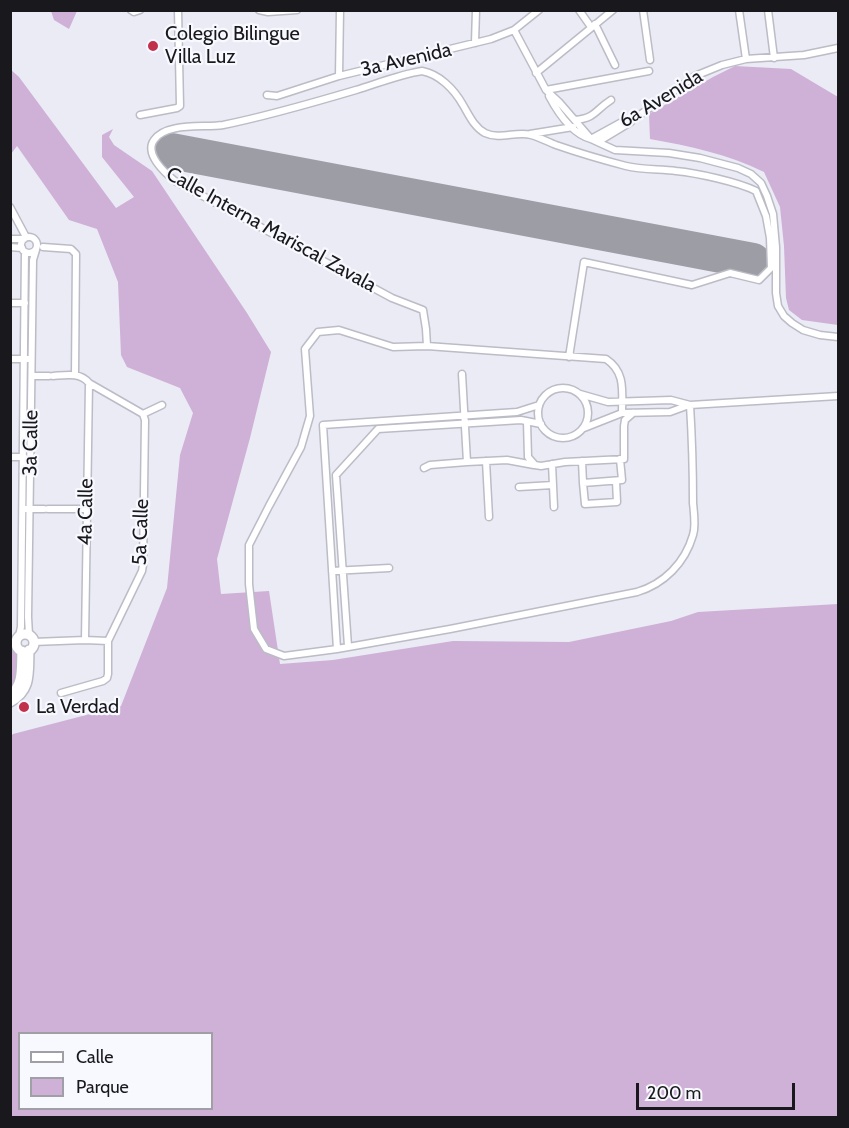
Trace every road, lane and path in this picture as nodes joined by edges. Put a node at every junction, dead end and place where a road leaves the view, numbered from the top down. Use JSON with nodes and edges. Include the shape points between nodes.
{"nodes":[{"id":1,"x":131,"y":10,"type":"edge"},
{"id":2,"x":140,"y":10,"type":"edge"},
{"id":3,"x":178,"y":10,"type":"edge"},
{"id":4,"x":259,"y":10,"type":"edge"},
{"id":5,"x":297,"y":10,"type":"edge"},
{"id":6,"x":340,"y":10,"type":"edge"},
{"id":7,"x":476,"y":10,"type":"edge"},
{"id":8,"x":539,"y":10,"type":"edge"},
{"id":9,"x":579,"y":10,"type":"edge"},
{"id":10,"x":613,"y":10,"type":"edge"},
{"id":11,"x":643,"y":10,"type":"edge"},
{"id":12,"x":739,"y":10,"type":"edge"},
{"id":13,"x":768,"y":10,"type":"edge"},
{"id":14,"x":268,"y":11,"type":"edge"},
{"id":15,"x":593,"y":26,"type":"junction"},
{"id":16,"x":514,"y":30,"type":"junction"},
{"id":17,"x":476,"y":43,"type":"junction"},
{"id":18,"x":838,"y":46,"type":"edge"},
{"id":19,"x":774,"y":57,"type":"junction"},
{"id":20,"x":746,"y":59,"type":"junction"},
{"id":21,"x":650,"y":60,"type":"dead end"},
{"id":22,"x":615,"y":65,"type":"dead end"},
{"id":23,"x":649,"y":71,"type":"dead end"},
{"id":24,"x":536,"y":73,"type":"junction"},
{"id":25,"x":339,"y":76,"type":"junction"},
{"id":26,"x":546,"y":90,"type":"junction"},
{"id":27,"x":267,"y":95,"type":"dead end"},
{"id":28,"x":611,"y":100,"type":"dead end"},
{"id":29,"x":140,"y":115,"type":"dead end"},
{"id":30,"x":576,"y":121,"type":"junction"},
{"id":31,"x":572,"y":128,"type":"junction"},
{"id":32,"x":529,"y":134,"type":"junction"},
{"id":33,"x":594,"y":141,"type":"junction"},
{"id":34,"x":10,"y":207,"type":"edge"},
{"id":35,"x":25,"y":238,"type":"junction"},
{"id":36,"x":10,"y":239,"type":"edge"},
{"id":37,"x":43,"y":247,"type":"dead end"},
{"id":38,"x":10,"y":248,"type":"edge"},
{"id":39,"x":24,"y":250,"type":"junction"},
{"id":40,"x":36,"y":250,"type":"junction"},
{"id":41,"x":10,"y":303,"type":"edge"},
{"id":42,"x":25,"y":303,"type":"junction"},
{"id":43,"x":838,"y":337,"type":"edge"},
{"id":44,"x":427,"y":346,"type":"junction"},
{"id":45,"x":569,"y":357,"type":"junction"},
{"id":46,"x":10,"y":359,"type":"edge"},
{"id":47,"x":24,"y":359,"type":"junction"},
{"id":48,"x":32,"y":359,"type":"junction"},
{"id":49,"x":462,"y":374,"type":"dead end"},
{"id":50,"x":75,"y":375,"type":"junction"},
{"id":51,"x":32,"y":376,"type":"junction"},
{"id":52,"x":89,"y":383,"type":"junction"},
{"id":53,"x":580,"y":394,"type":"junction"},
{"id":54,"x":838,"y":396,"type":"edge"},
{"id":55,"x":622,"y":403,"type":"junction"},
{"id":56,"x":162,"y":405,"type":"dead end"},
{"id":57,"x":539,"y":405,"type":"junction"},
{"id":58,"x":690,"y":405,"type":"junction"},
{"id":59,"x":622,"y":413,"type":"junction"},
{"id":60,"x":633,"y":413,"type":"junction"},
{"id":61,"x":143,"y":414,"type":"junction"},
{"id":62,"x":464,"y":415,"type":"junction"},
{"id":63,"x":527,"y":422,"type":"junction"},
{"id":64,"x":465,"y":424,"type":"junction"},
{"id":65,"x":541,"y":424,"type":"junction"},
{"id":66,"x":582,"y":428,"type":"junction"},
{"id":67,"x":10,"y":457,"type":"edge"},
{"id":68,"x":22,"y":457,"type":"junction"},
{"id":69,"x":31,"y":457,"type":"junction"},
{"id":70,"x":620,"y":459,"type":"junction"},
{"id":71,"x":486,"y":461,"type":"junction"},
{"id":72,"x":582,"y":461,"type":"junction"},
{"id":73,"x":467,"y":462,"type":"junction"},
{"id":74,"x":552,"y":464,"type":"junction"},
{"id":75,"x":535,"y":465,"type":"junction"},
{"id":76,"x":424,"y":468,"type":"dead end"},
{"id":77,"x":616,"y":481,"type":"junction"},
{"id":78,"x":584,"y":483,"type":"junction"},
{"id":79,"x":553,"y":485,"type":"junction"},
{"id":80,"x":519,"y":487,"type":"dead end"},
{"id":81,"x":554,"y":507,"type":"dead end"},
{"id":82,"x":26,"y":509,"type":"junction"},
{"id":83,"x":86,"y":509,"type":"junction"},
{"id":84,"x":489,"y":517,"type":"dead end"},
{"id":85,"x":388,"y":568,"type":"dead end"},
{"id":86,"x":332,"y":571,"type":"junction"},
{"id":87,"x":343,"y":571,"type":"junction"},
{"id":88,"x":22,"y":640,"type":"edge"},
{"id":89,"x":85,"y":640,"type":"junction"},
{"id":90,"x":108,"y":641,"type":"junction"},
{"id":91,"x":348,"y":646,"type":"junction"},
{"id":92,"x":337,"y":649,"type":"junction"},
{"id":93,"x":61,"y":693,"type":"dead end"},
{"id":94,"x":10,"y":695,"type":"edge"},
{"id":95,"x":10,"y":702,"type":"edge"}],
"edges":[{"from":1,"to":2,"type":"street"},
{"from":3,"to":29,"type":"street","via":[[180,106]]},
{"from":4,"to":14,"type":"street"},
{"from":5,"to":14,"type":"street"},
{"from":6,"to":25,"type":"street"},
{"from":7,"to":17,"type":"street"},
{"from":8,"to":16,"type":"street","name":"3a Avenida"},
{"from":9,"to":15,"type":"street"},
{"from":10,"to":15,"type":"street"},
{"from":11,"to":21,"type":"street"},
{"from":12,"to":20,"type":"street"},
{"from":13,"to":19,"type":"street"},
{"from":15,"to":22,"type":"street"},
{"from":15,"to":24,"type":"street"},
{"from":16,"to":17,"type":"street","name":"3a Avenida"},
{"from":16,"to":24,"type":"street"},
{"from":17,"to":25,"type":"street","name":"3a Avenida"},
{"from":18,"to":19,"type":"street","name":"6a Avenida","via":[[804,55]]},
{"from":19,"to":20,"type":"street","name":"6a Avenida"},
{"from":20,"to":33,"type":"street","name":"6a Avenida","via":[[695,76],[634,119]]},
{"from":23,"to":26,"type":"street"},
{"from":24,"to":26,"type":"street"},
{"from":25,"to":27,"type":"street","name":"3a Avenida","via":[[277,96]]},
{"from":26,"to":30,"type":"street"},
{"from":26,"to":31,"type":"street"},
{"from":28,"to":30,"type":"street","via":[[591,117]]},
{"from":30,"to":31,"type":"street"},
{"from":30,"to":33,"type":"street"},
{"from":31,"to":32,"type":"street"},
{"from":31,"to":33,"type":"street"},
{"from":32,"to":44,"type":"street","name":"Calle Interna Mariscal Zavala","via":[[505,136],[483,132],[440,78],[422,71],[255,118],[168,130],[154,140],[155,160],[175,181],[392,298],[423,310]]},
{"from":32,"to":45,"type":"street","name":"Calle Interna Mariscal Zavala","via":[[629,167],[678,171],[756,191],[770,238],[771,268],[759,280],[730,273],[692,285],[584,262]]},
{"from":33,"to":43,"type":"street","via":[[615,150],[700,158],[751,174],[761,183],[773,214],[778,306],[784,316],[803,330]]},
{"from":34,"to":35,"type":"street"},
{"from":35,"to":36,"type":"street"},
{"from":35,"to":39,"type":"street","via":[[21,243]]},
{"from":35,"to":40,"type":"street","via":[[35,239]]},
{"from":37,"to":50,"type":"street","via":[[71,249],[76,254]]},
{"from":38,"to":39,"type":"street"},
{"from":39,"to":40,"type":"street"},
{"from":39,"to":42,"type":"street","name":"3a Calle"},
{"from":40,"to":48,"type":"street","name":"3a Calle"},
{"from":41,"to":42,"type":"street"},
{"from":42,"to":47,"type":"street","name":"3a Calle"},
{"from":44,"to":45,"type":"street"},
{"from":44,"to":92,"type":"street","via":[[393,347],[339,330],[318,332],[305,349],[310,416],[301,447],[249,545],[249,584],[254,629],[266,649],[284,656]]},
{"from":45,"to":55,"type":"street","via":[[599,358],[612,363],[621,378]]},
{"from":46,"to":47,"type":"street"},
{"from":47,"to":48,"type":"street"},
{"from":47,"to":68,"type":"street","name":"3a Calle"},
{"from":48,"to":51,"type":"street","name":"3a Calle"},
{"from":49,"to":62,"type":"street"},
{"from":50,"to":51,"type":"street"},
{"from":50,"to":52,"type":"street"},
{"from":51,"to":69,"type":"street","name":"3a Calle"},
{"from":52,"to":61,"type":"street"},
{"from":52,"to":83,"type":"street","name":"4a Calle"},
{"from":53,"to":55,"type":"street"},
{"from":53,"to":57,"type":"street","via":[[569,388],[556,388]]},
{"from":53,"to":66,"type":"street","via":[[588,414]]},
{"from":54,"to":58,"type":"street"},
{"from":55,"to":58,"type":"street","via":[[671,400]]},
{"from":55,"to":59,"type":"street"},
{"from":56,"to":61,"type":"street"},
{"from":57,"to":62,"type":"street","via":[[517,412]]},
{"from":57,"to":65,"type":"street"},
{"from":58,"to":60,"type":"street","via":[[670,412]]},
{"from":58,"to":91,"type":"street","via":[[694,534],[677,567],[659,583],[637,592]]},
{"from":59,"to":60,"type":"street"},
{"from":59,"to":66,"type":"street"},
{"from":60,"to":70,"type":"street","via":[[624,426],[624,459]]},
{"from":61,"to":90,"type":"street","name":"5a Calle","via":[[143,565]]},
{"from":62,"to":64,"type":"street"},
{"from":62,"to":86,"type":"street","via":[[323,425]]},
{"from":63,"to":64,"type":"street"},
{"from":63,"to":65,"type":"street"},
{"from":63,"to":75,"type":"street","via":[[528,457]]},
{"from":64,"to":73,"type":"street"},
{"from":64,"to":87,"type":"street","via":[[378,429],[336,475]]},
{"from":65,"to":66,"type":"street","via":[[560,437],[573,436]]},
{"from":67,"to":68,"type":"street"},
{"from":68,"to":69,"type":"street"},
{"from":68,"to":82,"type":"street","name":"3a Calle"},
{"from":69,"to":82,"type":"street","name":"3a Calle"},
{"from":70,"to":72,"type":"street"},
{"from":70,"to":77,"type":"street","via":[[621,480]]},
{"from":71,"to":73,"type":"street"},
{"from":71,"to":75,"type":"street"},
{"from":71,"to":84,"type":"street"},
{"from":72,"to":74,"type":"street"},
{"from":72,"to":78,"type":"street"},
{"from":73,"to":76,"type":"street"},
{"from":74,"to":75,"type":"street"},
{"from":74,"to":79,"type":"street"},
{"from":77,"to":78,"type":"street"},
{"from":77,"to":78,"type":"street","via":[[615,506],[585,504]]},
{"from":79,"to":80,"type":"street"},
{"from":79,"to":81,"type":"street"},
{"from":82,"to":83,"type":"street"},
{"from":82,"to":88,"type":"street","name":"3a Calle"},
{"from":83,"to":89,"type":"street","name":"4a Calle"},
{"from":85,"to":87,"type":"street"},
{"from":86,"to":87,"type":"street"},
{"from":86,"to":92,"type":"street"},
{"from":87,"to":91,"type":"street"},
{"from":88,"to":89,"type":"street"},
{"from":88,"to":94,"type":"main road","via":[[21,680]]},
{"from":88,"to":95,"type":"main road","via":[[27,685]]},
{"from":89,"to":90,"type":"street"},
{"from":90,"to":93,"type":"street","name":"5a Calle","via":[[107,678]]},
{"from":91,"to":92,"type":"street"}]}
